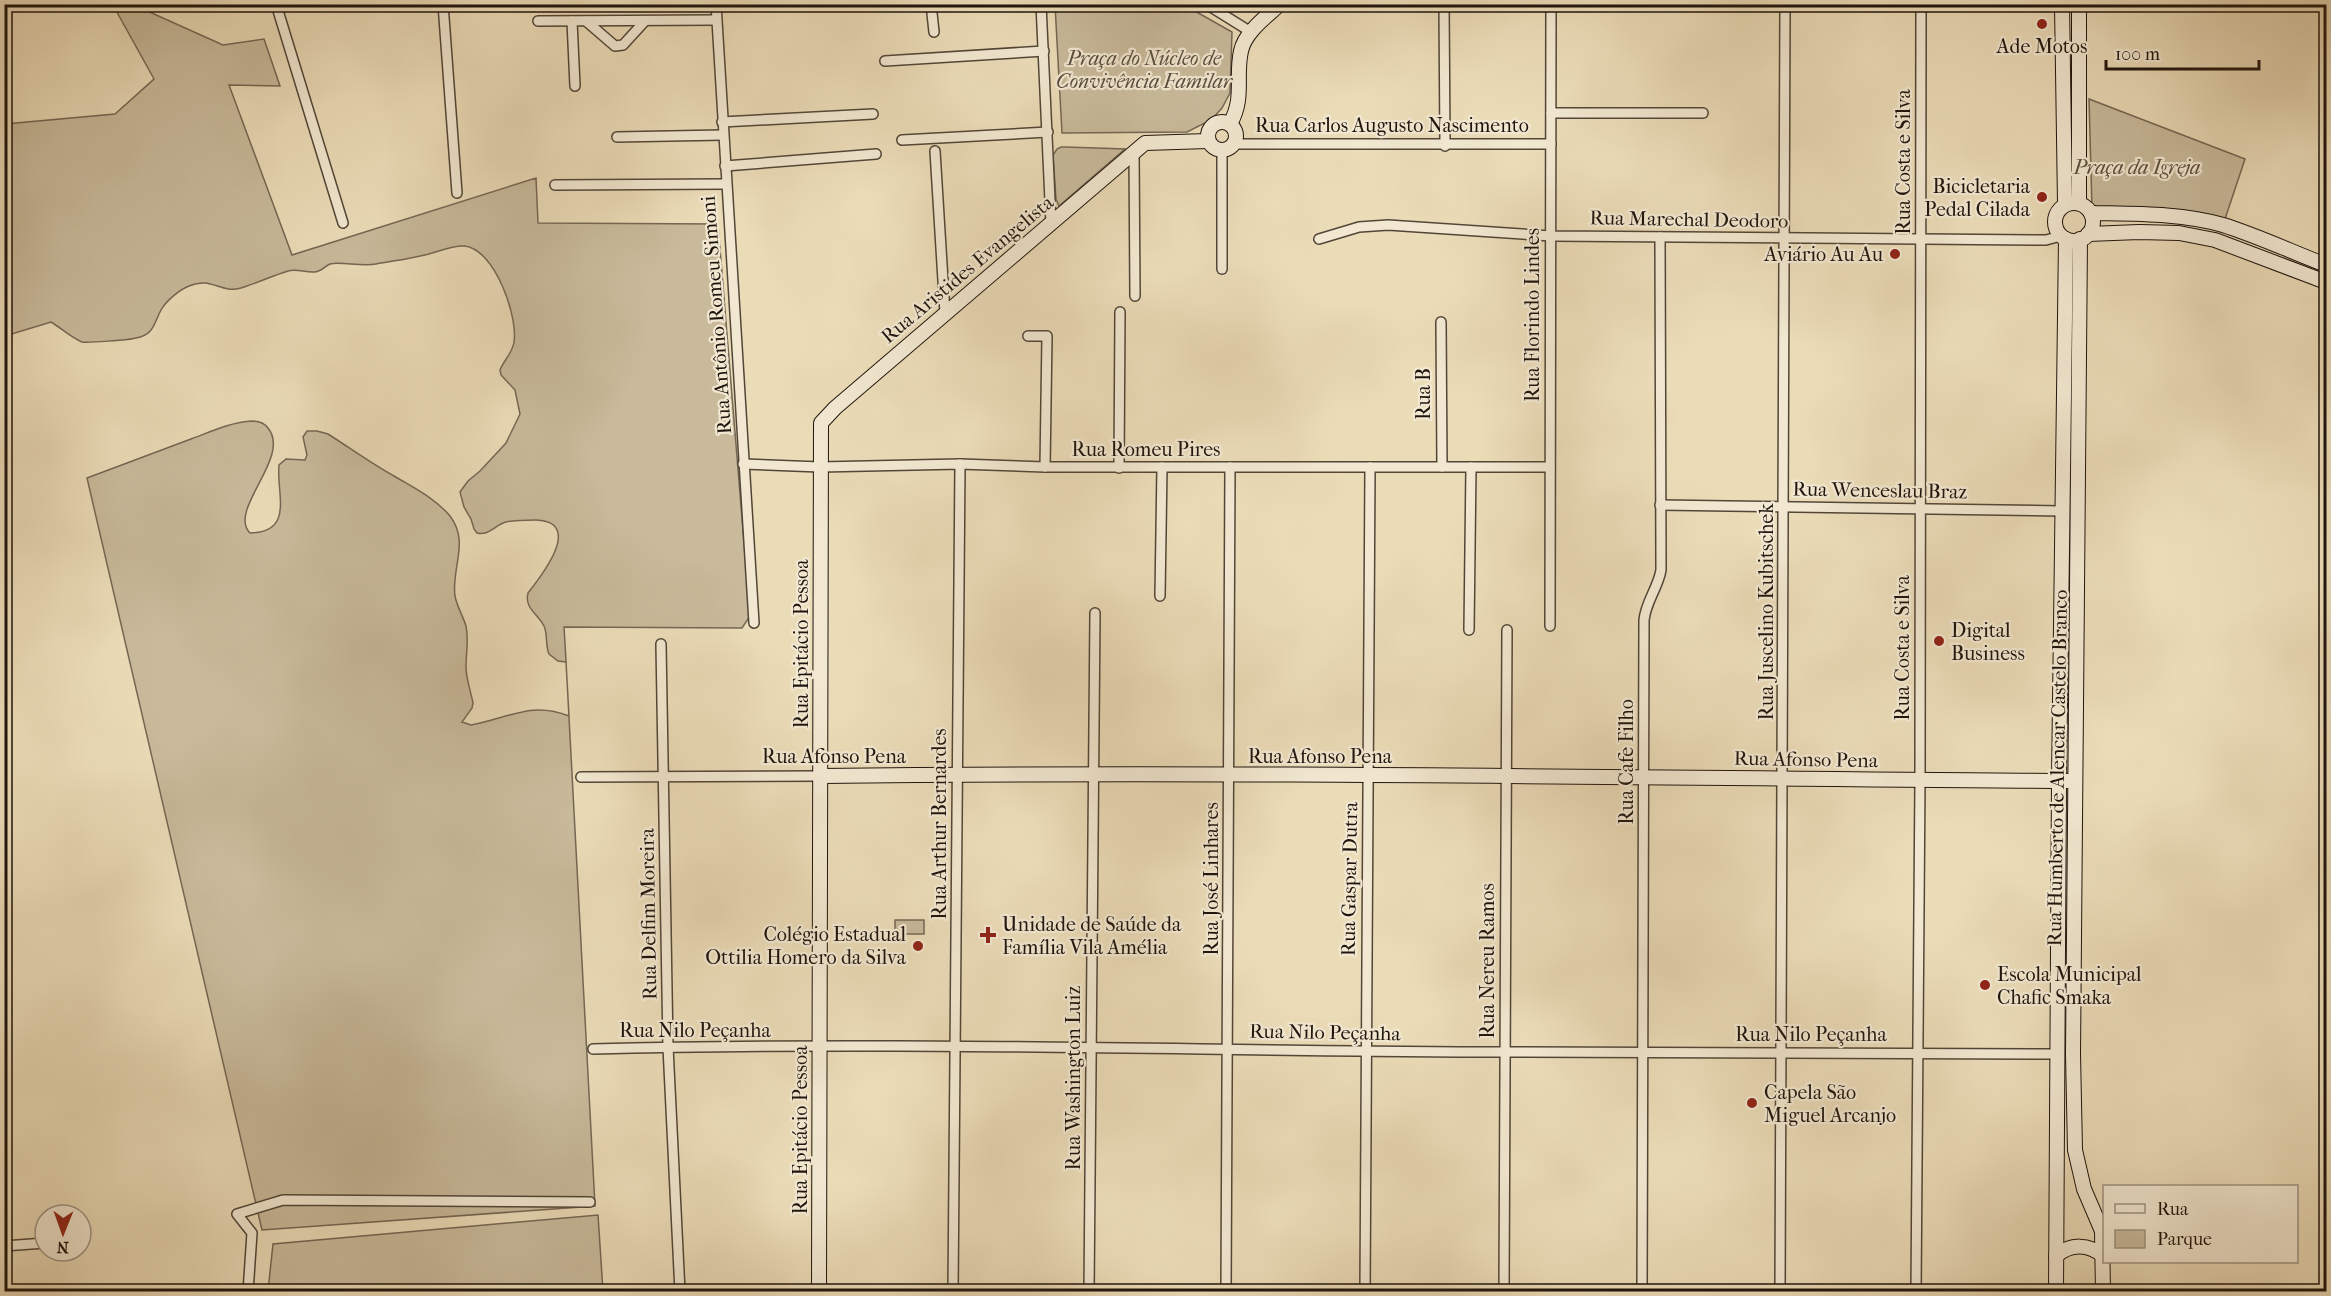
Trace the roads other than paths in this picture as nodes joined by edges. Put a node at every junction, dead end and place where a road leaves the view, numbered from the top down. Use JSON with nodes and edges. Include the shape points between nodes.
{"nodes":[{"id":1,"x":276,"y":4,"type":"edge"},
{"id":2,"x":443,"y":4,"type":"edge"},
{"id":3,"x":716,"y":4,"type":"edge"},
{"id":4,"x":931,"y":4,"type":"edge"},
{"id":5,"x":1041,"y":4,"type":"edge"},
{"id":6,"x":1206,"y":4,"type":"edge"},
{"id":7,"x":1280,"y":4,"type":"edge"},
{"id":8,"x":1444,"y":4,"type":"edge"},
{"id":9,"x":1551,"y":4,"type":"edge"},
{"id":10,"x":1785,"y":4,"type":"edge"},
{"id":11,"x":1921,"y":4,"type":"edge"},
{"id":12,"x":2062,"y":4,"type":"edge"},
{"id":13,"x":2079,"y":4,"type":"edge"},
{"id":14,"x":716,"y":20,"type":"junction"},
{"id":15,"x":538,"y":21,"type":"dead end"},
{"id":16,"x":572,"y":21,"type":"junction"},
{"id":17,"x":586,"y":21,"type":"junction"},
{"id":18,"x":645,"y":21,"type":"junction"},
{"id":19,"x":934,"y":32,"type":"dead end"},
{"id":20,"x":1251,"y":32,"type":"junction"},
{"id":21,"x":1044,"y":51,"type":"junction"},
{"id":22,"x":885,"y":61,"type":"dead end"},
{"id":23,"x":575,"y":86,"type":"dead end"},
{"id":24,"x":1551,"y":113,"type":"junction"},
{"id":25,"x":1703,"y":113,"type":"dead end"},
{"id":26,"x":873,"y":114,"type":"dead end"},
{"id":27,"x":722,"y":122,"type":"junction"},
{"id":28,"x":1230,"y":124,"type":"junction"},
{"id":29,"x":1048,"y":132,"type":"junction"},
{"id":30,"x":723,"y":135,"type":"junction"},
{"id":31,"x":618,"y":137,"type":"dead end"},
{"id":32,"x":902,"y":140,"type":"dead end"},
{"id":33,"x":1208,"y":141,"type":"junction"},
{"id":34,"x":1551,"y":144,"type":"junction"},
{"id":35,"x":1445,"y":146,"type":"junction"},
{"id":36,"x":1228,"y":147,"type":"junction"},
{"id":37,"x":935,"y":151,"type":"dead end"},
{"id":38,"x":1134,"y":153,"type":"junction"},
{"id":39,"x":876,"y":154,"type":"dead end"},
{"id":40,"x":725,"y":166,"type":"junction"},
{"id":41,"x":726,"y":184,"type":"junction"},
{"id":42,"x":555,"y":185,"type":"dead end"},
{"id":43,"x":457,"y":193,"type":"dead end"},
{"id":44,"x":2079,"y":203,"type":"junction"},
{"id":45,"x":2065,"y":204,"type":"junction"},
{"id":46,"x":2091,"y":213,"type":"junction"},
{"id":47,"x":2202,"y":221,"type":"junction"},
{"id":48,"x":343,"y":223,"type":"dead end"},
{"id":49,"x":1051,"y":224,"type":"junction"},
{"id":50,"x":1551,"y":236,"type":"junction"},
{"id":51,"x":1660,"y":237,"type":"junction"},
{"id":52,"x":2063,"y":237,"type":"junction"},
{"id":53,"x":2084,"y":237,"type":"junction"},
{"id":54,"x":2199,"y":237,"type":"junction"},
{"id":55,"x":1783,"y":238,"type":"junction"},
{"id":56,"x":1319,"y":239,"type":"dead end"},
{"id":57,"x":1921,"y":240,"type":"junction"},
{"id":58,"x":2291,"y":251,"type":"junction"},
{"id":59,"x":2326,"y":265,"type":"edge"},
{"id":60,"x":2285,"y":266,"type":"junction"},
{"id":61,"x":1222,"y":269,"type":"dead end"},
{"id":62,"x":2326,"y":282,"type":"edge"},
{"id":63,"x":1136,"y":296,"type":"dead end"},
{"id":64,"x":1120,"y":312,"type":"dead end"},
{"id":65,"x":945,"y":313,"type":"junction"},
{"id":66,"x":1441,"y":322,"type":"dead end"},
{"id":67,"x":1028,"y":336,"type":"dead end"},
{"id":68,"x":819,"y":429,"type":"joint"},
{"id":69,"x":743,"y":464,"type":"junction"},
{"id":70,"x":960,"y":464,"type":"junction"},
{"id":71,"x":820,"y":467,"type":"junction"},
{"id":72,"x":1230,"y":467,"type":"junction"},
{"id":73,"x":1371,"y":467,"type":"junction"},
{"id":74,"x":1442,"y":467,"type":"junction"},
{"id":75,"x":1471,"y":467,"type":"junction"},
{"id":76,"x":1550,"y":467,"type":"junction"},
{"id":77,"x":1045,"y":468,"type":"junction"},
{"id":78,"x":1119,"y":468,"type":"junction"},
{"id":79,"x":1162,"y":468,"type":"junction"},
{"id":80,"x":1660,"y":505,"type":"junction"},
{"id":81,"x":1784,"y":507,"type":"junction"},
{"id":82,"x":1920,"y":508,"type":"junction"},
{"id":83,"x":2062,"y":511,"type":"junction"},
{"id":84,"x":2079,"y":512,"type":"junction"},
{"id":85,"x":1160,"y":596,"type":"dead end"},
{"id":86,"x":1095,"y":613,"type":"dead end"},
{"id":87,"x":754,"y":623,"type":"dead end"},
{"id":88,"x":1550,"y":626,"type":"dead end"},
{"id":89,"x":1469,"y":630,"type":"dead end"},
{"id":90,"x":1507,"y":630,"type":"dead end"},
{"id":91,"x":661,"y":644,"type":"dead end"},
{"id":92,"x":957,"y":775,"type":"junction"},
{"id":93,"x":1093,"y":775,"type":"junction"},
{"id":94,"x":1230,"y":775,"type":"junction"},
{"id":95,"x":664,"y":776,"type":"junction"},
{"id":96,"x":1368,"y":776,"type":"junction"},
{"id":97,"x":1507,"y":776,"type":"junction"},
{"id":98,"x":1644,"y":776,"type":"junction"},
{"id":99,"x":581,"y":777,"type":"dead end"},
{"id":100,"x":821,"y":777,"type":"junction"},
{"id":101,"x":1783,"y":778,"type":"junction"},
{"id":102,"x":1920,"y":779,"type":"junction"},
{"id":103,"x":2059,"y":780,"type":"junction"},
{"id":104,"x":2075,"y":781,"type":"junction"},
{"id":105,"x":668,"y":1047,"type":"junction"},
{"id":106,"x":820,"y":1048,"type":"junction"},
{"id":107,"x":955,"y":1048,"type":"junction"},
{"id":108,"x":1092,"y":1048,"type":"junction"},
{"id":109,"x":593,"y":1049,"type":"dead end"},
{"id":110,"x":1228,"y":1049,"type":"junction"},
{"id":111,"x":1365,"y":1050,"type":"junction"},
{"id":112,"x":1643,"y":1051,"type":"junction"},
{"id":113,"x":1505,"y":1052,"type":"junction"},
{"id":114,"x":1781,"y":1052,"type":"junction"},
{"id":115,"x":1918,"y":1053,"type":"junction"},
{"id":116,"x":2056,"y":1054,"type":"junction"},
{"id":117,"x":590,"y":1202,"type":"dead end"},
{"id":118,"x":33,"y":1244,"type":"edge"},
{"id":119,"x":4,"y":1246,"type":"edge"},
{"id":120,"x":2056,"y":1256,"type":"junction"},
{"id":121,"x":2103,"y":1256,"type":"edge"},
{"id":122,"x":248,"y":1292,"type":"edge"},
{"id":123,"x":680,"y":1292,"type":"edge"},
{"id":124,"x":819,"y":1292,"type":"edge"},
{"id":125,"x":953,"y":1292,"type":"edge"},
{"id":126,"x":1089,"y":1292,"type":"edge"},
{"id":127,"x":1226,"y":1292,"type":"edge"},
{"id":128,"x":1365,"y":1292,"type":"edge"},
{"id":129,"x":1504,"y":1292,"type":"edge"},
{"id":130,"x":1642,"y":1292,"type":"edge"},
{"id":131,"x":1780,"y":1292,"type":"edge"},
{"id":132,"x":1916,"y":1292,"type":"edge"},
{"id":133,"x":2056,"y":1292,"type":"edge"},
{"id":134,"x":2103,"y":1292,"type":"edge"}],
"edges":[{"from":1,"to":48,"type":"street"},
{"from":2,"to":43,"type":"street"},
{"from":3,"to":14,"type":"street","name":"Rua Antônio Romeu Simoni"},
{"from":4,"to":19,"type":"street"},
{"from":5,"to":21,"type":"street"},
{"from":6,"to":20,"type":"street"},
{"from":7,"to":20,"type":"street"},
{"from":8,"to":35,"type":"street"},
{"from":9,"to":24,"type":"street","name":"Rua Florindo Lindes"},
{"from":10,"to":55,"type":"street","name":"Rua Juscelino Kubitschek"},
{"from":11,"to":57,"type":"street","name":"Rua Costa e Silva"},
{"from":12,"to":45,"type":"street"},
{"from":13,"to":44,"type":"street"},
{"from":14,"to":18,"type":"street"},
{"from":14,"to":27,"type":"street","name":"Rua Antônio Romeu Simoni"},
{"from":15,"to":16,"type":"street"},
{"from":16,"to":17,"type":"street"},
{"from":16,"to":23,"type":"street"},
{"from":17,"to":18,"type":"street"},
{"from":17,"to":18,"type":"street","via":[[619,47]]},
{"from":20,"to":28,"type":"street","via":[[1241,50],[1239,101]]},
{"from":21,"to":22,"type":"street"},
{"from":21,"to":29,"type":"street"},
{"from":24,"to":25,"type":"street"},
{"from":24,"to":34,"type":"street","name":"Rua Florindo Lindes"},
{"from":26,"to":27,"type":"street"},
{"from":27,"to":30,"type":"street","name":"Rua Antônio Romeu Simoni"},
{"from":28,"to":33,"type":"street","via":[[1213,124]]},
{"from":28,"to":36,"type":"street","via":[[1236,135]]},
{"from":29,"to":32,"type":"street"},
{"from":29,"to":49,"type":"street"},
{"from":30,"to":31,"type":"street"},
{"from":30,"to":40,"type":"street","name":"Rua Antônio Romeu Simoni"},
{"from":33,"to":36,"type":"street","via":[[1214,148]]},
{"from":33,"to":38,"type":"street","name":"Rua Aristides Evangelista","via":[[1145,143]]},
{"from":34,"to":35,"type":"street","name":"Rua Carlos Augusto Nascimento"},
{"from":34,"to":50,"type":"street","name":"Rua Florindo Lindes"},
{"from":35,"to":36,"type":"street","name":"Rua Carlos Augusto Nascimento"},
{"from":36,"to":61,"type":"street"},
{"from":37,"to":65,"type":"street"},
{"from":38,"to":49,"type":"street","name":"Rua Aristides Evangelista"},
{"from":38,"to":63,"type":"street"},
{"from":39,"to":40,"type":"street"},
{"from":40,"to":41,"type":"street","name":"Rua Antônio Romeu Simoni"},
{"from":41,"to":42,"type":"street"},
{"from":41,"to":69,"type":"street","name":"Rua Antônio Romeu Simoni"},
{"from":44,"to":45,"type":"street"},
{"from":44,"to":46,"type":"street"},
{"from":45,"to":52,"type":"street","via":[[2055,219]]},
{"from":46,"to":47,"type":"street","via":[[2166,215]]},
{"from":46,"to":53,"type":"street","via":[[2093,222]]},
{"from":47,"to":54,"type":"street"},
{"from":47,"to":58,"type":"street"},
{"from":49,"to":65,"type":"street","name":"Rua Aristides Evangelista"},
{"from":50,"to":51,"type":"street","name":"Rua Marechal Deodoro"},
{"from":50,"to":56,"type":"street","name":"Rua Marechal Deodoro","via":[[1388,225],[1359,227]]},
{"from":50,"to":76,"type":"street","name":"Rua Florindo Lindes"},
{"from":51,"to":55,"type":"street","name":"Rua Marechal Deodoro"},
{"from":51,"to":80,"type":"street","name":"Rua Cafe Filho"},
{"from":52,"to":53,"type":"street"},
{"from":52,"to":57,"type":"street","name":"Rua Marechal Deodoro"},
{"from":52,"to":83,"type":"street","name":"Rua Humberto de Alencar Castelo Branco"},
{"from":53,"to":54,"type":"street","via":[[2139,232]]},
{"from":53,"to":84,"type":"street","name":"Rua Humberto de Alencar Castelo Branco"},
{"from":54,"to":60,"type":"street"},
{"from":55,"to":57,"type":"street","name":"Rua Marechal Deodoro"},
{"from":55,"to":81,"type":"street","name":"Rua Juscelino Kubitschek"},
{"from":57,"to":82,"type":"street","name":"Rua Costa e Silva"},
{"from":58,"to":59,"type":"street"},
{"from":58,"to":60,"type":"street"},
{"from":60,"to":62,"type":"street"},
{"from":64,"to":78,"type":"street"},
{"from":65,"to":68,"type":"street","name":"Rua Aristides Evangelista","via":[[824,418]]},
{"from":66,"to":74,"type":"street","name":"Rua B"},
{"from":67,"to":77,"type":"street","via":[[1047,336]]},
{"from":68,"to":71,"type":"street","name":"Rua Epitácio Pessoa"},
{"from":69,"to":71,"type":"street","name":"Rua Romeu Pires"},
{"from":69,"to":87,"type":"street","name":"Rua Antônio Romeu Simoni"},
{"from":70,"to":71,"type":"street","name":"Rua Romeu Pires"},
{"from":70,"to":77,"type":"street","name":"Rua Romeu Pires"},
{"from":70,"to":92,"type":"street","name":"Rua Arthur Bernardes"},
{"from":71,"to":100,"type":"street","name":"Rua Epitácio Pessoa"},
{"from":72,"to":73,"type":"street","name":"Rua Romeu Pires"},
{"from":72,"to":79,"type":"street","name":"Rua Romeu Pires"},
{"from":72,"to":94,"type":"street","name":"Rua José Linhares"},
{"from":73,"to":74,"type":"street","name":"Rua Romeu Pires"},
{"from":73,"to":96,"type":"street","name":"Rua Gaspar Dutra"},
{"from":74,"to":75,"type":"street","name":"Rua Romeu Pires"},
{"from":75,"to":76,"type":"street","name":"Rua Romeu Pires"},
{"from":75,"to":89,"type":"street"},
{"from":76,"to":88,"type":"street","name":"Rua Florindo Lindes"},
{"from":77,"to":78,"type":"street","name":"Rua Romeu Pires"},
{"from":78,"to":79,"type":"street","name":"Rua Romeu Pires"},
{"from":79,"to":85,"type":"street"},
{"from":80,"to":81,"type":"street","name":"Rua Wenceslau Braz"},
{"from":80,"to":98,"type":"street","name":"Rua Cafe Filho","via":[[1661,570],[1644,620]]},
{"from":81,"to":82,"type":"street","name":"Rua Wenceslau Braz"},
{"from":81,"to":101,"type":"street","name":"Rua Juscelino Kubitschek"},
{"from":82,"to":83,"type":"street","name":"Rua Wenceslau Braz"},
{"from":82,"to":102,"type":"street","name":"Rua Costa e Silva"},
{"from":83,"to":84,"type":"street"},
{"from":83,"to":103,"type":"street","name":"Rua Humberto de Alencar Castelo Branco"},
{"from":84,"to":104,"type":"street","name":"Rua Humberto de Alencar Castelo Branco"},
{"from":86,"to":93,"type":"street","name":"Rua Washington Luiz"},
{"from":90,"to":97,"type":"street","name":"Rua Nereu Ramos"},
{"from":91,"to":95,"type":"street","name":"Rua Delfim Moreira"},
{"from":92,"to":93,"type":"street","name":"Rua Afonso Pena"},
{"from":92,"to":100,"type":"street","name":"Rua Afonso Pena"},
{"from":92,"to":107,"type":"street","name":"Rua Arthur Bernardes"},
{"from":93,"to":94,"type":"street","name":"Rua Afonso Pena"},
{"from":93,"to":108,"type":"street","name":"Rua Washington Luiz"},
{"from":94,"to":96,"type":"street","name":"Rua Afonso Pena"},
{"from":94,"to":110,"type":"street","name":"Rua José Linhares"},
{"from":95,"to":99,"type":"street","name":"Rua Afonso Pena"},
{"from":95,"to":100,"type":"street","name":"Rua Afonso Pena"},
{"from":95,"to":105,"type":"street","name":"Rua Delfim Moreira"},
{"from":96,"to":97,"type":"street","name":"Rua Afonso Pena"},
{"from":96,"to":111,"type":"street","name":"Rua Gaspar Dutra"},
{"from":97,"to":98,"type":"street","name":"Rua Afonso Pena"},
{"from":97,"to":113,"type":"street","name":"Rua Nereu Ramos"},
{"from":98,"to":101,"type":"street","name":"Rua Afonso Pena"},
{"from":98,"to":112,"type":"street","name":"Rua Cafe Filho"},
{"from":100,"to":106,"type":"street","name":"Rua Epitácio Pessoa"},
{"from":101,"to":102,"type":"street","name":"Rua Afonso Pena"},
{"from":101,"to":114,"type":"street","name":"Rua Juscelino Kubitschek"},
{"from":102,"to":103,"type":"street","name":"Rua Afonso Pena"},
{"from":102,"to":115,"type":"street","name":"Rua Costa e Silva"},
{"from":103,"to":104,"type":"street","name":"Rua Afonso Pena"},
{"from":103,"to":116,"type":"street","name":"Rua Humberto de Alencar Castelo Branco"},
{"from":104,"to":121,"type":"street","name":"Rua Humberto de Alencar Castelo Branco","via":[[2075,1150],[2084,1189],[2102,1230]]},
{"from":105,"to":106,"type":"street","name":"Rua Nilo Peçanha"},
{"from":105,"to":109,"type":"street","name":"Rua Nilo Peçanha"},
{"from":105,"to":123,"type":"street","name":"Rua Delfim Moreira"},
{"from":106,"to":107,"type":"street","name":"Rua Nilo Peçanha"},
{"from":106,"to":124,"type":"street","name":"Rua Epitácio Pessoa"},
{"from":107,"to":108,"type":"street","name":"Rua Nilo Peçanha"},
{"from":107,"to":125,"type":"street","name":"Rua Arthur Bernardes"},
{"from":108,"to":110,"type":"street","name":"Rua Nilo Peçanha"},
{"from":108,"to":126,"type":"street","name":"Rua Washington Luiz"},
{"from":110,"to":111,"type":"street","name":"Rua Nilo Peçanha"},
{"from":110,"to":127,"type":"street","name":"Rua José Linhares"},
{"from":111,"to":113,"type":"street","name":"Rua Nilo Peçanha"},
{"from":111,"to":128,"type":"street","name":"Rua Gaspar Dutra"},
{"from":112,"to":113,"type":"street","name":"Rua Nilo Peçanha"},
{"from":112,"to":114,"type":"street","name":"Rua Nilo Peçanha"},
{"from":112,"to":130,"type":"street","name":"Rua Cafe Filho"},
{"from":113,"to":129,"type":"street","name":"Rua Nereu Ramos"},
{"from":114,"to":115,"type":"street","name":"Rua Nilo Peçanha"},
{"from":114,"to":131,"type":"street","name":"Rua Juscelino Kubitschek"},
{"from":115,"to":116,"type":"street","name":"Rua Nilo Peçanha"},
{"from":115,"to":132,"type":"street","name":"Rua Costa e Silva"},
{"from":116,"to":120,"type":"street","name":"Rua Humberto de Alencar Castelo Branco"},
{"from":117,"to":122,"type":"street","via":[[283,1200],[237,1214],[252,1233]]},
{"from":118,"to":119,"type":"street"},
{"from":120,"to":121,"type":"street","via":[[2077,1246],[2094,1249]]},
{"from":120,"to":133,"type":"street","name":"Rua Humberto de Alencar Castelo Branco"},
{"from":121,"to":134,"type":"street","name":"Rua Humberto de Alencar Castelo Branco"}]}
